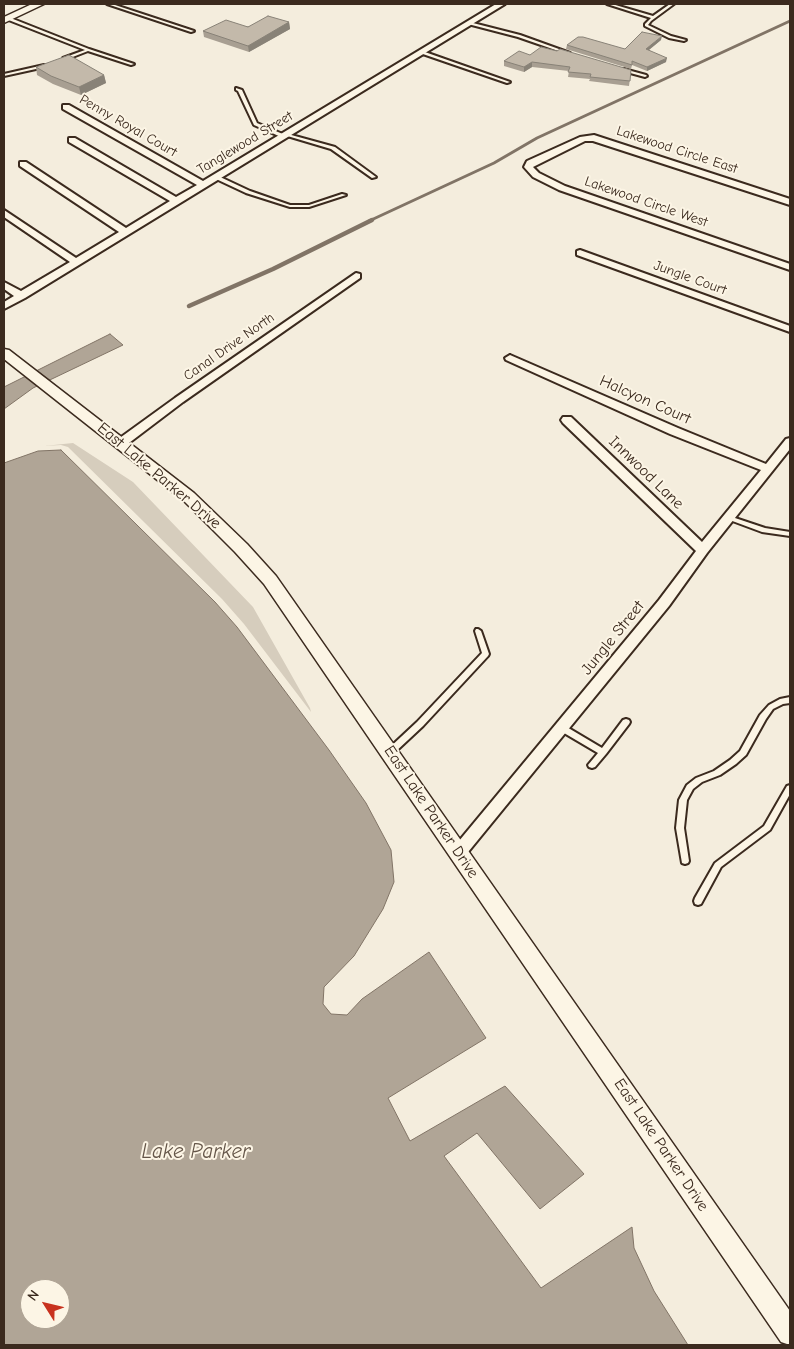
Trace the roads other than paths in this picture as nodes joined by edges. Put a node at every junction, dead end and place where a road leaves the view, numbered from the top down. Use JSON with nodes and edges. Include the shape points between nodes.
{"nodes":[{"id":1,"x":39,"y":4,"type":"edge"},
{"id":2,"x":109,"y":4,"type":"edge"},
{"id":3,"x":501,"y":4,"type":"edge"},
{"id":4,"x":608,"y":4,"type":"edge"},
{"id":5,"x":672,"y":4,"type":"edge"},
{"id":6,"x":653,"y":17,"type":"junction"},
{"id":7,"x":5,"y":19,"type":"edge"},
{"id":8,"x":469,"y":23,"type":"junction"},
{"id":9,"x":192,"y":31,"type":"dead end"},
{"id":10,"x":684,"y":40,"type":"dead end"},
{"id":11,"x":88,"y":50,"type":"junction"},
{"id":12,"x":421,"y":52,"type":"junction"},
{"id":13,"x":572,"y":54,"type":"edge"},
{"id":14,"x":57,"y":62,"type":"edge"},
{"id":15,"x":50,"y":64,"type":"edge"},
{"id":16,"x":132,"y":64,"type":"dead end"},
{"id":17,"x":617,"y":68,"type":"edge"},
{"id":18,"x":4,"y":76,"type":"edge"},
{"id":19,"x":645,"y":76,"type":"dead end"},
{"id":20,"x":508,"y":82,"type":"dead end"},
{"id":21,"x":237,"y":88,"type":"dead end"},
{"id":22,"x":66,"y":107,"type":"dead end"},
{"id":23,"x":285,"y":135,"type":"junction"},
{"id":24,"x":72,"y":140,"type":"dead end"},
{"id":25,"x":555,"y":152,"type":"joint"},
{"id":26,"x":23,"y":164,"type":"dead end"},
{"id":27,"x":216,"y":177,"type":"junction"},
{"id":28,"x":374,"y":177,"type":"dead end"},
{"id":29,"x":203,"y":185,"type":"junction"},
{"id":30,"x":344,"y":196,"type":"dead end"},
{"id":31,"x":176,"y":201,"type":"junction"},
{"id":32,"x":790,"y":202,"type":"edge"},
{"id":33,"x":4,"y":213,"type":"edge"},
{"id":34,"x":126,"y":232,"type":"junction"},
{"id":35,"x":580,"y":252,"type":"dead end"},
{"id":36,"x":76,"y":262,"type":"junction"},
{"id":37,"x":790,"y":267,"type":"edge"},
{"id":38,"x":356,"y":276,"type":"dead end"},
{"id":39,"x":4,"y":285,"type":"edge"},
{"id":40,"x":21,"y":296,"type":"junction"},
{"id":41,"x":4,"y":306,"type":"edge"},
{"id":42,"x":790,"y":329,"type":"edge"},
{"id":43,"x":4,"y":353,"type":"edge"},
{"id":44,"x":510,"y":358,"type":"dead end"},
{"id":45,"x":567,"y":420,"type":"dead end"},
{"id":46,"x":790,"y":442,"type":"edge"},
{"id":47,"x":121,"y":444,"type":"junction"},
{"id":48,"x":769,"y":469,"type":"junction"},
{"id":49,"x":729,"y":518,"type":"junction"},
{"id":50,"x":790,"y":534,"type":"edge"},
{"id":51,"x":703,"y":550,"type":"junction"},
{"id":52,"x":478,"y":631,"type":"dead end"},
{"id":53,"x":790,"y":700,"type":"edge"},
{"id":54,"x":626,"y":722,"type":"dead end"},
{"id":55,"x":562,"y":728,"type":"junction"},
{"id":56,"x":390,"y":752,"type":"junction"},
{"id":57,"x":603,"y":752,"type":"junction"},
{"id":58,"x":592,"y":765,"type":"dead end"},
{"id":59,"x":790,"y":788,"type":"edge"},
{"id":60,"x":459,"y":852,"type":"junction"},
{"id":61,"x":685,"y":861,"type":"dead end"},
{"id":62,"x":698,"y":901,"type":"dead end"},
{"id":63,"x":790,"y":1334,"type":"edge"}],
"edges":[{"from":1,"to":7,"type":"street"},
{"from":2,"to":9,"type":"lane"},
{"from":3,"to":8,"type":"street","name":"Tanglewood Street"},
{"from":4,"to":6,"type":"lane"},
{"from":5,"to":6,"type":"lane"},
{"from":6,"to":10,"type":"lane","via":[[646,25]]},
{"from":7,"to":11,"type":"lane"},
{"from":8,"to":12,"type":"street","name":"Tanglewood Street"},
{"from":8,"to":13,"type":"lane"},
{"from":11,"to":14,"type":"lane"},
{"from":11,"to":16,"type":"lane"},
{"from":12,"to":20,"type":"lane"},
{"from":12,"to":23,"type":"street","name":"Tanglewood Street"},
{"from":15,"to":18,"type":"lane"},
{"from":17,"to":19,"type":"lane"},
{"from":21,"to":23,"type":"lane","via":[[255,124]]},
{"from":22,"to":29,"type":"street","name":"Penny Royal Court"},
{"from":23,"to":27,"type":"street","name":"Tanglewood Street"},
{"from":23,"to":28,"type":"lane","via":[[333,148]]},
{"from":24,"to":31,"type":"street"},
{"from":25,"to":32,"type":"street","name":"Lakewood Circle East","via":[[583,139],[594,138]]},
{"from":25,"to":37,"type":"street","name":"Lakewood Circle West","via":[[528,168],[562,188]]},
{"from":26,"to":34,"type":"street"},
{"from":27,"to":29,"type":"street","name":"Tanglewood Street"},
{"from":27,"to":30,"type":"lane","via":[[290,206],[309,206]]},
{"from":29,"to":31,"type":"street","name":"Tanglewood Street"},
{"from":31,"to":34,"type":"street","name":"Tanglewood Street"},
{"from":33,"to":36,"type":"street"},
{"from":34,"to":36,"type":"street","name":"Tanglewood Street"},
{"from":35,"to":42,"type":"street","name":"Jungle Court"},
{"from":36,"to":40,"type":"street","name":"Tanglewood Street"},
{"from":38,"to":47,"type":"street","name":"Canal Drive North"},
{"from":39,"to":40,"type":"street"},
{"from":40,"to":41,"type":"street","name":"Tanglewood Street"},
{"from":43,"to":47,"type":"street","name":"East Lake Parker Drive"},
{"from":44,"to":48,"type":"street","name":"Halcyon Court"},
{"from":45,"to":51,"type":"street","name":"Innwood Lane"},
{"from":46,"to":48,"type":"street","name":"Jungle Street"},
{"from":47,"to":56,"type":"street","name":"East Lake Parker Drive","via":[[205,512],[270,580]]},
{"from":48,"to":49,"type":"street","name":"Jungle Street"},
{"from":49,"to":50,"type":"lane","via":[[764,530]]},
{"from":49,"to":51,"type":"street","name":"Jungle Street"},
{"from":51,"to":55,"type":"street","name":"Jungle Street"},
{"from":52,"to":56,"type":"lane","via":[[486,654]]},
{"from":53,"to":61,"type":"lane","via":[[771,707],[743,753],[717,773],[690,787],[683,800],[680,828]]},
{"from":54,"to":57,"type":"lane"},
{"from":55,"to":57,"type":"lane"},
{"from":55,"to":60,"type":"street","name":"Jungle Street"},
{"from":56,"to":60,"type":"street","name":"East Lake Parker Drive"},
{"from":57,"to":58,"type":"lane"},
{"from":59,"to":62,"type":"lane","via":[[767,828],[718,865]]},
{"from":60,"to":63,"type":"street","name":"East Lake Parker Drive"}]}
